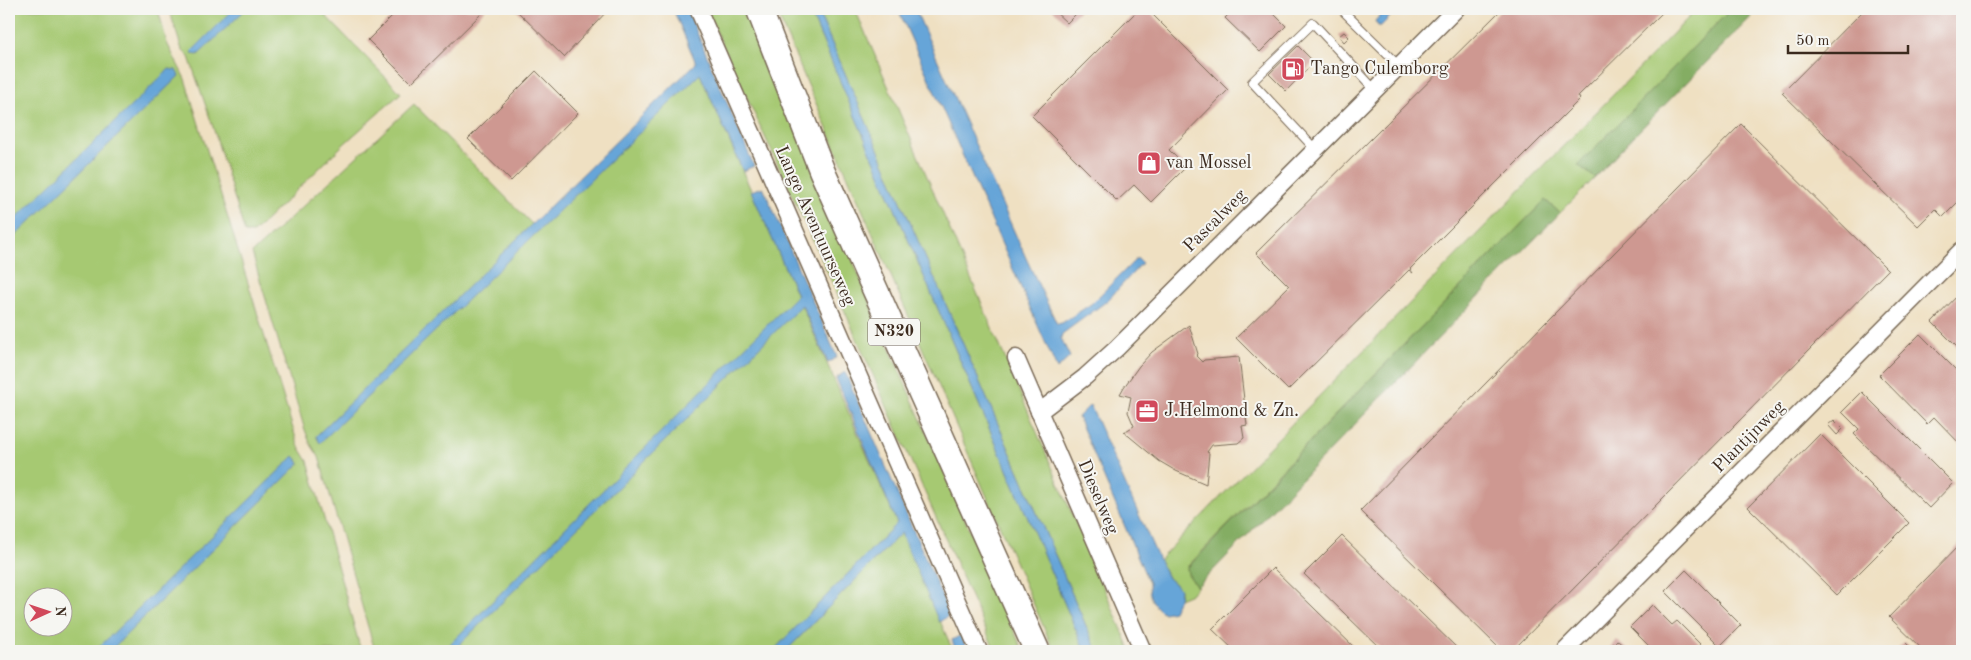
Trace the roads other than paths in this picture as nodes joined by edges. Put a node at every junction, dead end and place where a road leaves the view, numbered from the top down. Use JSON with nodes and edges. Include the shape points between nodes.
{"nodes":[{"id":1,"x":698,"y":9,"type":"edge"},
{"id":2,"x":759,"y":9,"type":"edge"},
{"id":3,"x":1456,"y":9,"type":"edge"},
{"id":4,"x":1346,"y":10,"type":"edge"},
{"id":5,"x":1399,"y":66,"type":"junction"},
{"id":6,"x":1375,"y":90,"type":"junction"},
{"id":7,"x":1316,"y":149,"type":"junction"},
{"id":8,"x":1962,"y":250,"type":"edge"},
{"id":9,"x":1016,"y":358,"type":"dead end"},
{"id":10,"x":1040,"y":412,"type":"junction"},
{"id":11,"x":979,"y":651,"type":"edge"},
{"id":12,"x":1037,"y":651,"type":"edge"},
{"id":13,"x":1142,"y":651,"type":"edge"},
{"id":14,"x":1564,"y":651,"type":"edge"}],
"edges":[{"from":1,"to":11,"type":"street","name":"Lange Aventuurseweg"},
{"from":2,"to":12,"type":"main road","number":"N320","via":[[822,171]]},
{"from":3,"to":5,"type":"street","name":"Pascalweg"},
{"from":4,"to":5,"type":"lane"},
{"from":5,"to":6,"type":"street","name":"Pascalweg"},
{"from":6,"to":7,"type":"street","name":"Pascalweg"},
{"from":6,"to":7,"type":"lane","via":[[1313,23],[1252,82]]},
{"from":7,"to":10,"type":"street","name":"Pascalweg","via":[[1117,348],[1085,378]]},
{"from":8,"to":14,"type":"street","name":"Plantijnweg"},
{"from":9,"to":10,"type":"street","name":"Dieselweg"},
{"from":10,"to":13,"type":"street","name":"Dieselweg"}]}
